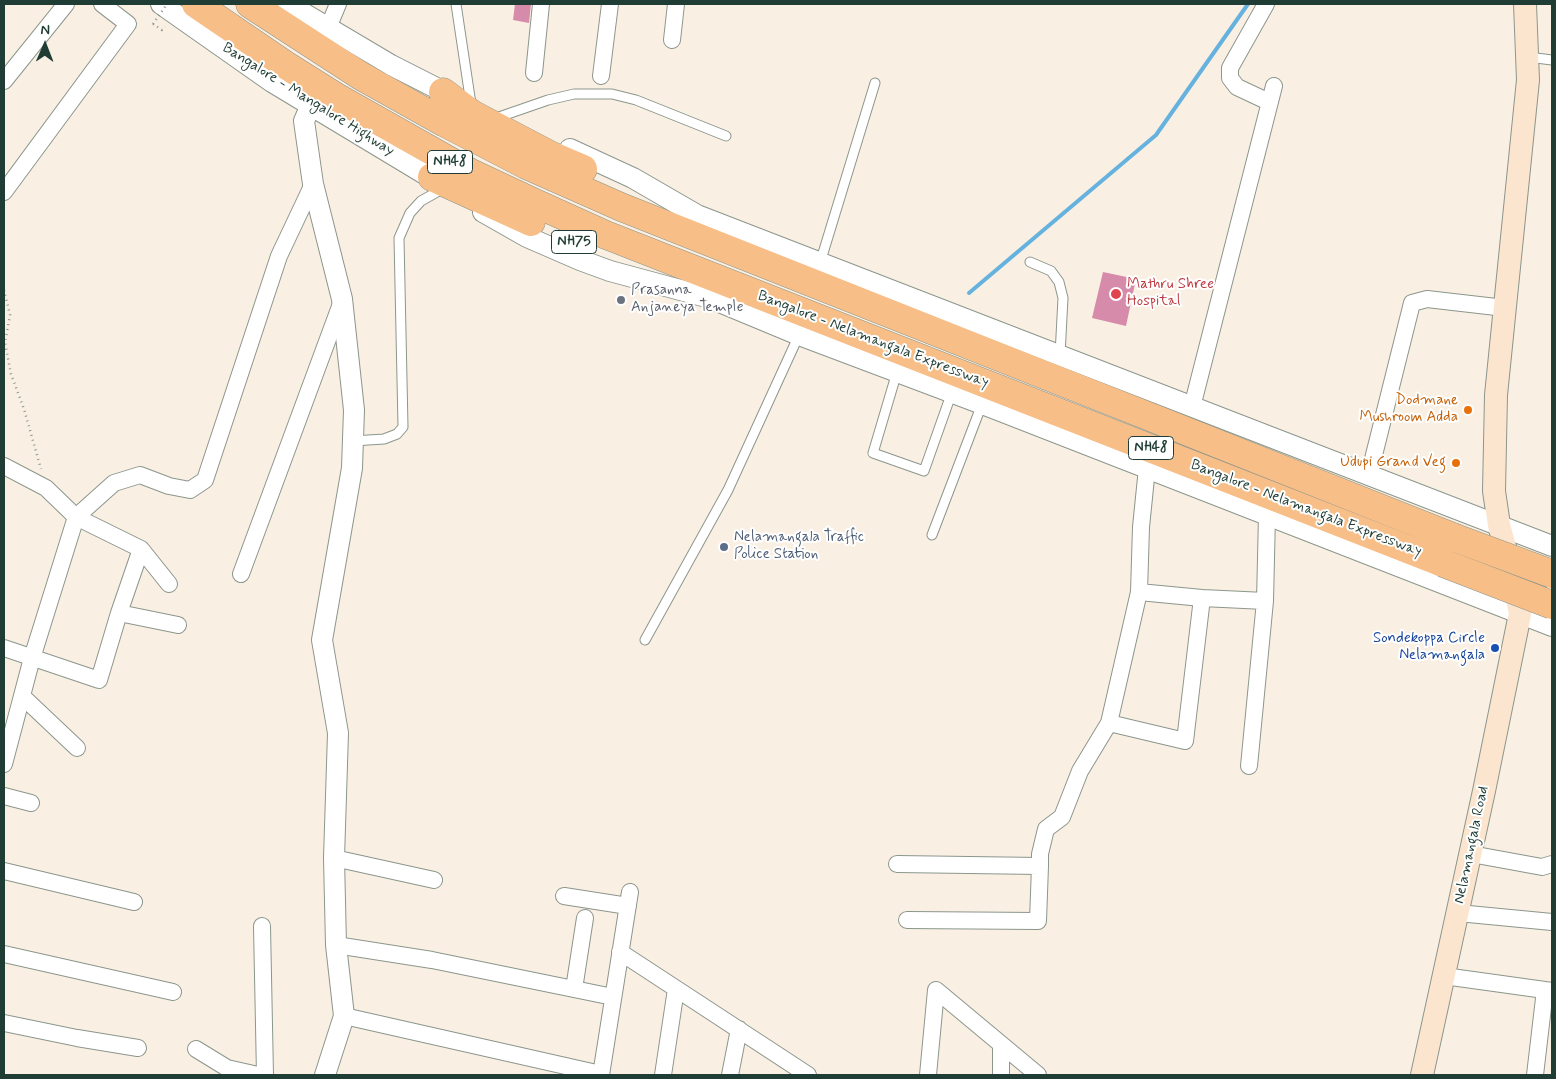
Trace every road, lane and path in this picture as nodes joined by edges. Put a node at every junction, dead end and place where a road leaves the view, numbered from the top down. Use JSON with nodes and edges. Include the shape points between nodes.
{"nodes":[{"id":1,"x":66,"y":4,"type":"edge"},
{"id":2,"x":102,"y":4,"type":"edge"},
{"id":3,"x":161,"y":4,"type":"edge"},
{"id":4,"x":167,"y":4,"type":"edge"},
{"id":5,"x":196,"y":4,"type":"edge"},
{"id":6,"x":250,"y":4,"type":"edge"},
{"id":7,"x":288,"y":4,"type":"edge"},
{"id":8,"x":338,"y":4,"type":"edge"},
{"id":9,"x":456,"y":4,"type":"edge"},
{"id":10,"x":541,"y":4,"type":"edge"},
{"id":11,"x":610,"y":4,"type":"edge"},
{"id":12,"x":676,"y":4,"type":"edge"},
{"id":13,"x":1266,"y":4,"type":"edge"},
{"id":14,"x":1525,"y":4,"type":"edge"},
{"id":15,"x":328,"y":28,"type":"junction"},
{"id":16,"x":162,"y":30,"type":"dead end"},
{"id":17,"x":672,"y":40,"type":"dead end"},
{"id":18,"x":1527,"y":56,"type":"junction"},
{"id":19,"x":1552,"y":60,"type":"edge"},
{"id":20,"x":534,"y":73,"type":"dead end"},
{"id":21,"x":601,"y":76,"type":"dead end"},
{"id":22,"x":4,"y":81,"type":"edge"},
{"id":23,"x":875,"y":83,"type":"dead end"},
{"id":24,"x":1274,"y":86,"type":"dead end"},
{"id":25,"x":443,"y":92,"type":"junction"},
{"id":26,"x":1269,"y":102,"type":"junction"},
{"id":27,"x":471,"y":104,"type":"junction"},
{"id":28,"x":311,"y":105,"type":"junction"},
{"id":29,"x":499,"y":117,"type":"junction"},
{"id":30,"x":726,"y":136,"type":"dead end"},
{"id":31,"x":439,"y":182,"type":"junction"},
{"id":32,"x":314,"y":184,"type":"junction"},
{"id":33,"x":4,"y":192,"type":"edge"},
{"id":34,"x":676,"y":230,"type":"junction"},
{"id":35,"x":1030,"y":262,"type":"dead end"},
{"id":36,"x":820,"y":263,"type":"junction"},
{"id":37,"x":725,"y":282,"type":"junction"},
{"id":38,"x":4,"y":290,"type":"edge"},
{"id":39,"x":342,"y":299,"type":"junction"},
{"id":40,"x":1505,"y":308,"type":"junction"},
{"id":41,"x":799,"y":335,"type":"junction"},
{"id":42,"x":1060,"y":355,"type":"junction"},
{"id":43,"x":897,"y":372,"type":"junction"},
{"id":44,"x":952,"y":392,"type":"junction"},
{"id":45,"x":982,"y":404,"type":"junction"},
{"id":46,"x":1192,"y":407,"type":"junction"},
{"id":47,"x":353,"y":441,"type":"junction"},
{"id":48,"x":4,"y":466,"type":"edge"},
{"id":49,"x":1147,"y":468,"type":"junction"},
{"id":50,"x":1369,"y":475,"type":"junction"},
{"id":51,"x":46,"y":488,"type":"junction"},
{"id":52,"x":1267,"y":515,"type":"junction"},
{"id":53,"x":76,"y":517,"type":"junction"},
{"id":54,"x":1499,"y":525,"type":"junction"},
{"id":55,"x":932,"y":535,"type":"dead end"},
{"id":56,"x":1552,"y":546,"type":"edge"},
{"id":57,"x":141,"y":549,"type":"junction"},
{"id":58,"x":241,"y":574,"type":"dead end"},
{"id":59,"x":1552,"y":574,"type":"edge"},
{"id":60,"x":169,"y":584,"type":"dead end"},
{"id":61,"x":1140,"y":592,"type":"junction"},
{"id":62,"x":1202,"y":598,"type":"junction"},
{"id":63,"x":1264,"y":602,"type":"junction"},
{"id":64,"x":1552,"y":605,"type":"edge"},
{"id":65,"x":119,"y":613,"type":"junction"},
{"id":66,"x":1520,"y":614,"type":"junction"},
{"id":67,"x":178,"y":625,"type":"dead end"},
{"id":68,"x":1552,"y":626,"type":"edge"},
{"id":69,"x":645,"y":640,"type":"dead end"},
{"id":70,"x":4,"y":648,"type":"edge"},
{"id":71,"x":32,"y":658,"type":"junction"},
{"id":72,"x":22,"y":696,"type":"junction"},
{"id":73,"x":1109,"y":722,"type":"junction"},
{"id":74,"x":9,"y":724,"type":"edge"},
{"id":75,"x":77,"y":748,"type":"dead end"},
{"id":76,"x":4,"y":764,"type":"edge"},
{"id":77,"x":1249,"y":766,"type":"dead end"},
{"id":78,"x":4,"y":796,"type":"edge"},
{"id":79,"x":31,"y":803,"type":"dead end"},
{"id":80,"x":1471,"y":854,"type":"junction"},
{"id":81,"x":334,"y":858,"type":"junction"},
{"id":82,"x":897,"y":864,"type":"dead end"},
{"id":83,"x":1552,"y":864,"type":"edge"},
{"id":84,"x":1040,"y":866,"type":"junction"},
{"id":85,"x":4,"y":871,"type":"edge"},
{"id":86,"x":434,"y":880,"type":"dead end"},
{"id":87,"x":564,"y":896,"type":"dead end"},
{"id":88,"x":134,"y":902,"type":"dead end"},
{"id":89,"x":1458,"y":913,"type":"junction"},
{"id":90,"x":584,"y":918,"type":"dead end"},
{"id":91,"x":907,"y":920,"type":"dead end"},
{"id":92,"x":1552,"y":922,"type":"edge"},
{"id":93,"x":262,"y":926,"type":"dead end"},
{"id":94,"x":336,"y":945,"type":"junction"},
{"id":95,"x":620,"y":952,"type":"junction"},
{"id":96,"x":4,"y":954,"type":"edge"},
{"id":97,"x":1444,"y":976,"type":"junction"},
{"id":98,"x":574,"y":989,"type":"junction"},
{"id":99,"x":676,"y":989,"type":"junction"},
{"id":100,"x":1549,"y":991,"type":"edge"},
{"id":101,"x":173,"y":992,"type":"dead end"},
{"id":102,"x":613,"y":997,"type":"junction"},
{"id":103,"x":344,"y":1016,"type":"junction"},
{"id":104,"x":4,"y":1023,"type":"edge"},
{"id":105,"x":739,"y":1029,"type":"junction"},
{"id":106,"x":1001,"y":1045,"type":"junction"},
{"id":107,"x":138,"y":1048,"type":"dead end"},
{"id":108,"x":196,"y":1050,"type":"dead end"},
{"id":109,"x":799,"y":1072,"type":"edge"},
{"id":110,"x":601,"y":1074,"type":"edge"},
{"id":111,"x":258,"y":1075,"type":"edge"},
{"id":112,"x":265,"y":1075,"type":"edge"},
{"id":113,"x":325,"y":1075,"type":"edge"},
{"id":114,"x":664,"y":1075,"type":"edge"},
{"id":115,"x":730,"y":1075,"type":"edge"},
{"id":116,"x":928,"y":1075,"type":"edge"},
{"id":117,"x":1001,"y":1075,"type":"edge"},
{"id":118,"x":1038,"y":1075,"type":"edge"},
{"id":119,"x":1422,"y":1075,"type":"edge"},
{"id":120,"x":1535,"y":1075,"type":"edge"}],
"edges":[{"from":1,"to":22,"type":"street"},
{"from":2,"to":33,"type":"street","via":[[128,24]]},
{"from":3,"to":28,"type":"street","name":"Bangalore - Mangalore Highway","number":"NH75","via":[[272,82]]},
{"from":4,"to":16,"type":"path","bridge":true,"via":[[152,24]]},
{"from":5,"to":37,"type":"highway","name":"Bangalore - Nelamangala Expressway","number":"NH48","via":[[338,98],[471,173],[606,236]]},
{"from":6,"to":34,"type":"highway","name":"Bangalore - Nelamangala Expressway","number":"NH48","via":[[362,76],[445,123],[526,165]]},
{"from":7,"to":15,"type":"street"},
{"from":8,"to":15,"type":"street"},
{"from":9,"to":27,"type":"lane"},
{"from":10,"to":20,"type":"street"},
{"from":11,"to":21,"type":"street"},
{"from":12,"to":17,"type":"street"},
{"from":13,"to":26,"type":"street","via":[[1230,68],[1230,78],[1237,87]]},
{"from":14,"to":18,"type":"main road"},
{"from":15,"to":25,"type":"street"},
{"from":18,"to":19,"type":"lane"},
{"from":18,"to":40,"type":"main road","via":[[1528,80]]},
{"from":23,"to":36,"type":"lane"},
{"from":24,"to":26,"type":"street"},
{"from":25,"to":27,"type":"street"},
{"from":25,"to":34,"type":"highway","via":[[472,114],[632,195]]},
{"from":26,"to":46,"type":"street"},
{"from":27,"to":29,"type":"street"},
{"from":28,"to":31,"type":"street","name":"Bangalore - Mangalore Highway","number":"NH75"},
{"from":28,"to":32,"type":"street","via":[[304,121]]},
{"from":29,"to":30,"type":"lane","via":[[574,94],[612,94],[636,100]]},
{"from":29,"to":36,"type":"street","via":[[633,178],[697,216]]},
{"from":31,"to":37,"type":"highway","number":"NH75","via":[[612,258],[650,269]]},
{"from":31,"to":41,"type":"street","name":"Bangalore - Mangalore Highway","via":[[495,220],[580,260],[710,298]]},
{"from":31,"to":47,"type":"lane","via":[[410,213],[400,238],[403,427],[397,434],[384,439]]},
{"from":32,"to":39,"type":"street"},
{"from":32,"to":53,"type":"street","via":[[279,256],[205,480],[190,490],[140,475],[114,483]]},
{"from":34,"to":59,"type":"highway","name":"Bangalore - Nelamangala Expressway","number":"NH48","bridge":true},
{"from":35,"to":42,"type":"lane","via":[[1051,271],[1059,282],[1063,298]]},
{"from":36,"to":42,"type":"street"},
{"from":37,"to":64,"type":"highway","name":"Bangalore - Nelamangala Expressway","number":"NH48","bridge":true},
{"from":38,"to":51,"type":"path","via":[[10,315],[5,343],[11,374]]},
{"from":39,"to":47,"type":"street","via":[[354,410]]},
{"from":39,"to":58,"type":"street"},
{"from":40,"to":50,"type":"street","via":[[1427,299],[1412,303]]},
{"from":40,"to":54,"type":"main road","via":[[1496,404],[1494,491]]},
{"from":41,"to":43,"type":"street","name":"Bangalore - Mangalore Highway"},
{"from":41,"to":69,"type":"lane","via":[[728,490]]},
{"from":42,"to":46,"type":"street"},
{"from":43,"to":44,"type":"street","name":"Bangalore - Mangalore Highway"},
{"from":43,"to":44,"type":"lane","via":[[873,453],[924,471]]},
{"from":44,"to":45,"type":"street","name":"Bangalore - Mangalore Highway"},
{"from":45,"to":49,"type":"street","name":"Bangalore - Mangalore Highway"},
{"from":45,"to":55,"type":"lane"},
{"from":46,"to":50,"type":"street"},
{"from":47,"to":81,"type":"street","via":[[352,468],[322,640],[338,733]]},
{"from":48,"to":51,"type":"street"},
{"from":49,"to":52,"type":"street","name":"Bangalore - Mangalore Highway"},
{"from":49,"to":61,"type":"street","via":[[1141,527]]},
{"from":50,"to":54,"type":"street"},
{"from":51,"to":53,"type":"street"},
{"from":52,"to":63,"type":"street"},
{"from":52,"to":66,"type":"street","name":"Bangalore - Mangalore Highway"},
{"from":53,"to":57,"type":"street"},
{"from":53,"to":71,"type":"street"},
{"from":54,"to":56,"type":"street"},
{"from":54,"to":66,"type":"main road"},
{"from":57,"to":60,"type":"street"},
{"from":57,"to":65,"type":"street"},
{"from":61,"to":62,"type":"street"},
{"from":61,"to":73,"type":"street"},
{"from":62,"to":63,"type":"street"},
{"from":62,"to":73,"type":"street","via":[[1185,742]]},
{"from":63,"to":77,"type":"street"},
{"from":65,"to":67,"type":"street"},
{"from":65,"to":71,"type":"street","via":[[99,680]]},
{"from":66,"to":68,"type":"street","name":"Bangalore - Mangalore Highway"},
{"from":66,"to":80,"type":"main road","name":"Nelamangala Road"},
{"from":70,"to":71,"type":"street"},
{"from":71,"to":72,"type":"street"},
{"from":72,"to":74,"type":"street"},
{"from":72,"to":75,"type":"street"},
{"from":73,"to":84,"type":"street","via":[[1080,771],[1062,817],[1046,829]]},
{"from":74,"to":76,"type":"street"},
{"from":78,"to":79,"type":"street"},
{"from":80,"to":83,"type":"street","via":[[1542,866]]},
{"from":80,"to":89,"type":"main road","name":"Nelamangala Road"},
{"from":81,"to":86,"type":"street"},
{"from":81,"to":94,"type":"street"},
{"from":82,"to":84,"type":"street"},
{"from":84,"to":91,"type":"street","via":[[1038,921]]},
{"from":85,"to":88,"type":"street"},
{"from":87,"to":95,"type":"street","via":[[629,899]]},
{"from":89,"to":92,"type":"street"},
{"from":89,"to":97,"type":"main road","name":"Nelamangala Road"},
{"from":90,"to":98,"type":"street"},
{"from":93,"to":112,"type":"street"},
{"from":94,"to":98,"type":"street","via":[[432,960]]},
{"from":94,"to":103,"type":"street"},
{"from":95,"to":99,"type":"street"},
{"from":95,"to":102,"type":"street"},
{"from":96,"to":101,"type":"street"},
{"from":97,"to":100,"type":"street"},
{"from":97,"to":119,"type":"main road","name":"Nelamangala Road"},
{"from":98,"to":102,"type":"street"},
{"from":99,"to":105,"type":"street"},
{"from":99,"to":114,"type":"street"},
{"from":100,"to":120,"type":"street"},
{"from":102,"to":110,"type":"street"},
{"from":103,"to":110,"type":"street"},
{"from":103,"to":113,"type":"street"},
{"from":104,"to":107,"type":"street"},
{"from":105,"to":109,"type":"street"},
{"from":105,"to":115,"type":"street"},
{"from":106,"to":116,"type":"street","via":[[936,990]]},
{"from":106,"to":117,"type":"street"},
{"from":106,"to":118,"type":"street"},
{"from":108,"to":111,"type":"street","via":[[227,1068]]}]}
